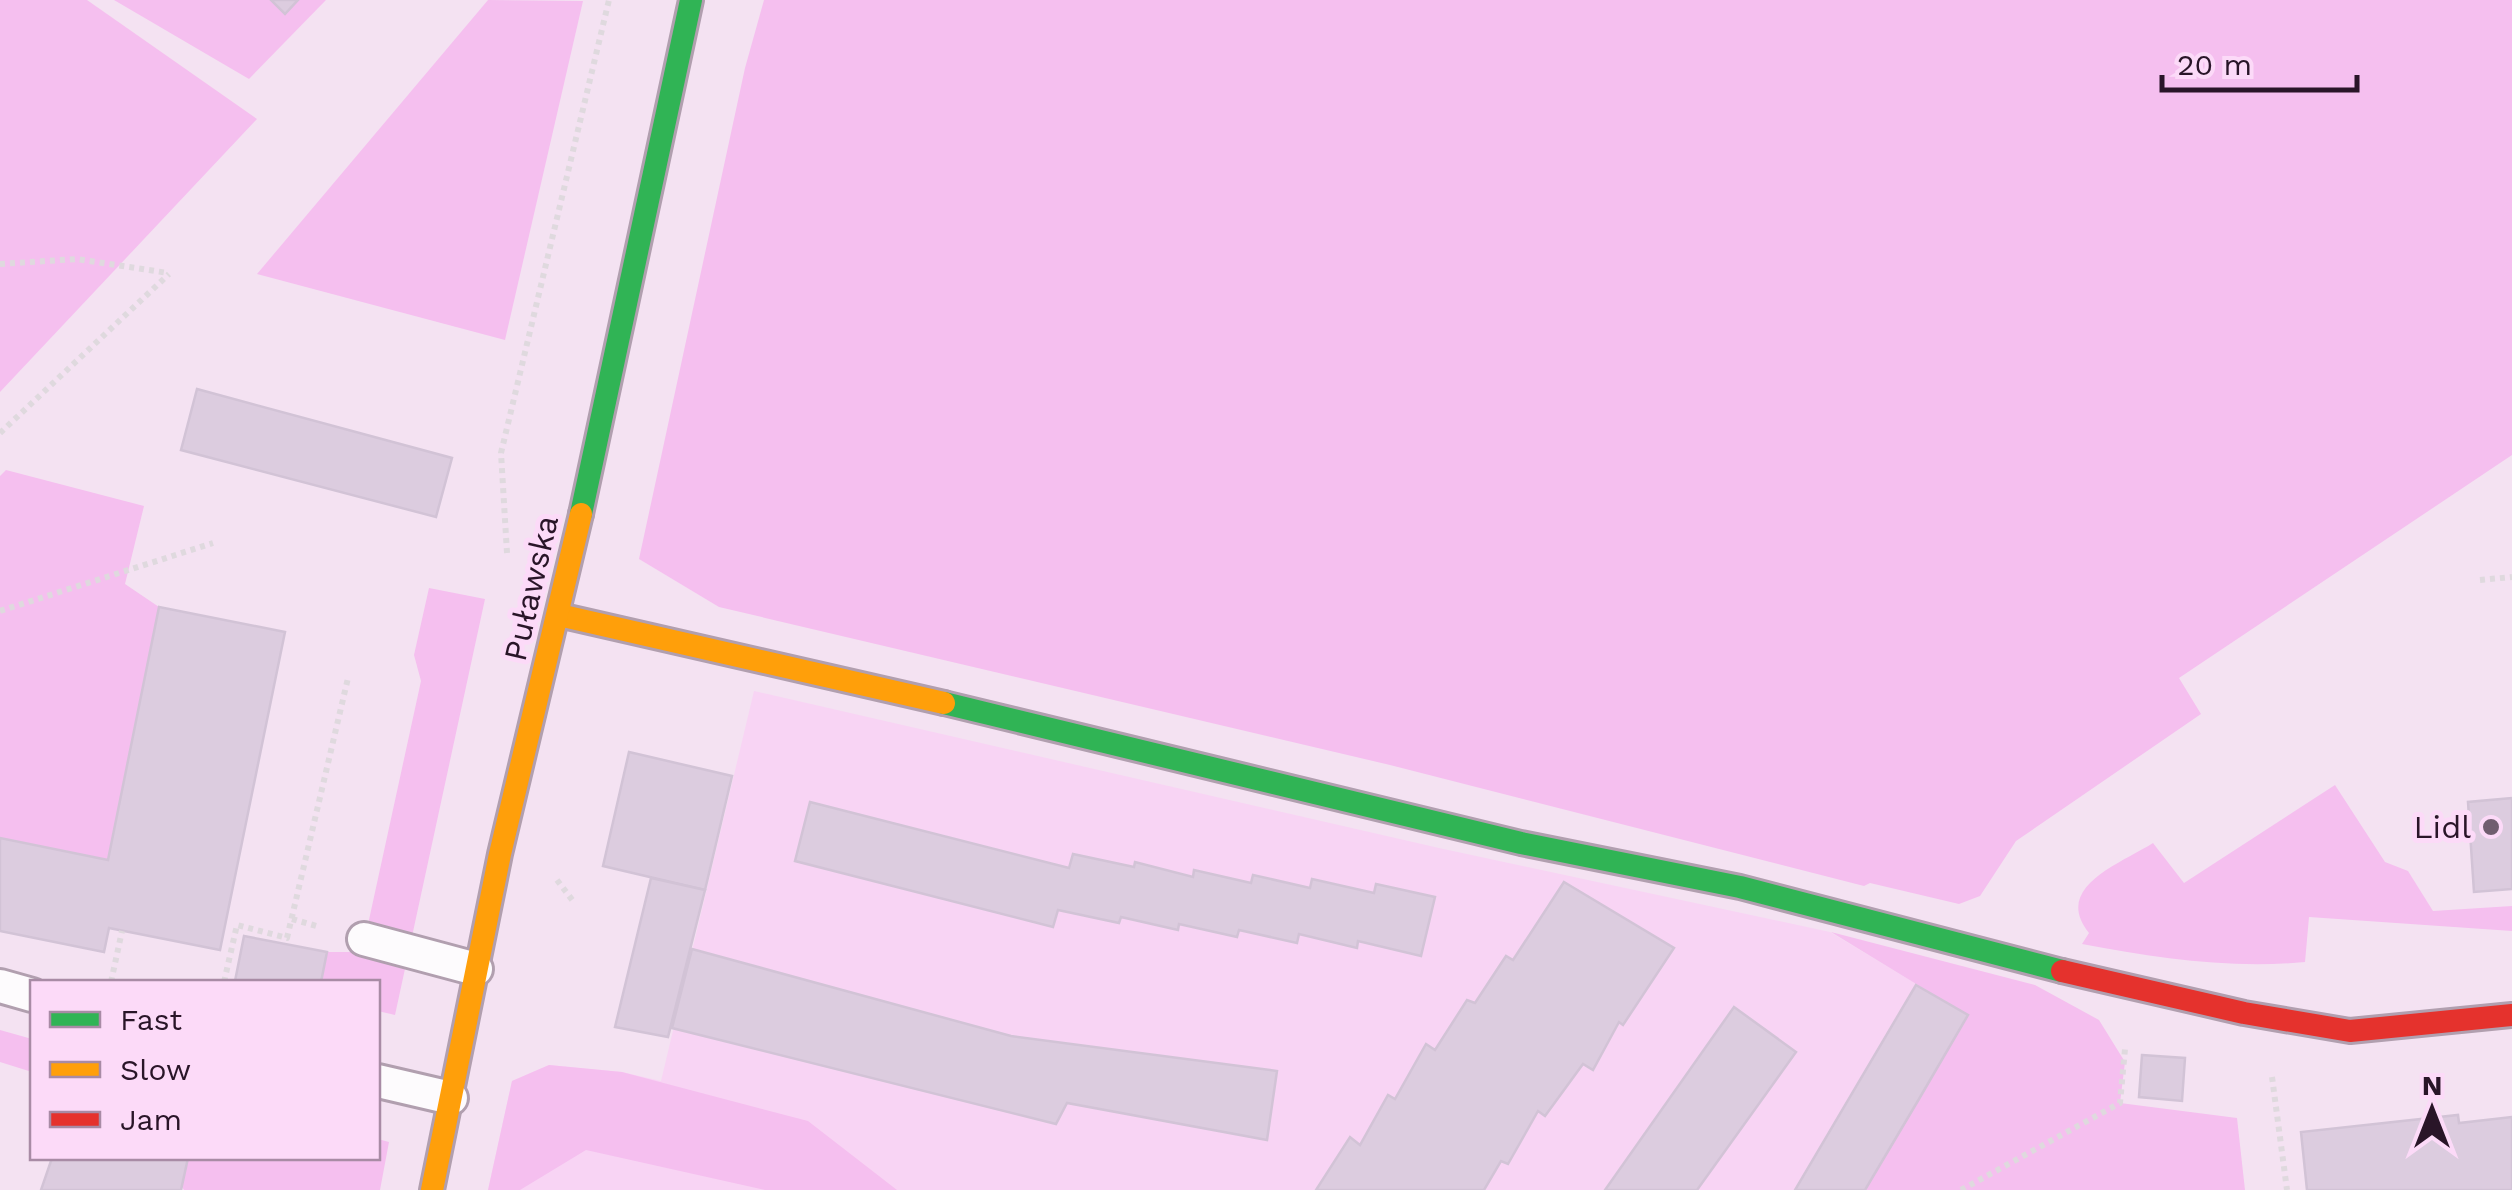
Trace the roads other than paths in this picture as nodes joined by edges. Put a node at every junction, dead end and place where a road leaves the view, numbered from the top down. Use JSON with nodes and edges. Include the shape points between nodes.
{"nodes":[{"id":1,"x":691,"y":0,"type":"edge"},
{"id":2,"x":559,"y":614,"type":"junction"},
{"id":3,"x":364,"y":939,"type":"dead end"},
{"id":4,"x":476,"y":968,"type":"junction"},
{"id":5,"x":0,"y":986,"type":"edge"},
{"id":6,"x":30,"y":994,"type":"edge"},
{"id":7,"x":2512,"y":1016,"type":"edge"},
{"id":8,"x":380,"y":1081,"type":"edge"},
{"id":9,"x":451,"y":1098,"type":"junction"},
{"id":10,"x":432,"y":1190,"type":"edge"}],
"edges":[{"from":1,"to":2,"type":"street","name":"Puławska"},
{"from":2,"to":4,"type":"street","name":"Puławska"},
{"from":2,"to":7,"type":"street","via":[[1521,843],[1740,887],[2129,988],[2350,1031]]},
{"from":3,"to":4,"type":"lane"},
{"from":4,"to":9,"type":"street","name":"Puławska"},
{"from":5,"to":6,"type":"lane"},
{"from":8,"to":9,"type":"lane"},
{"from":9,"to":10,"type":"street","name":"Puławska"}]}
